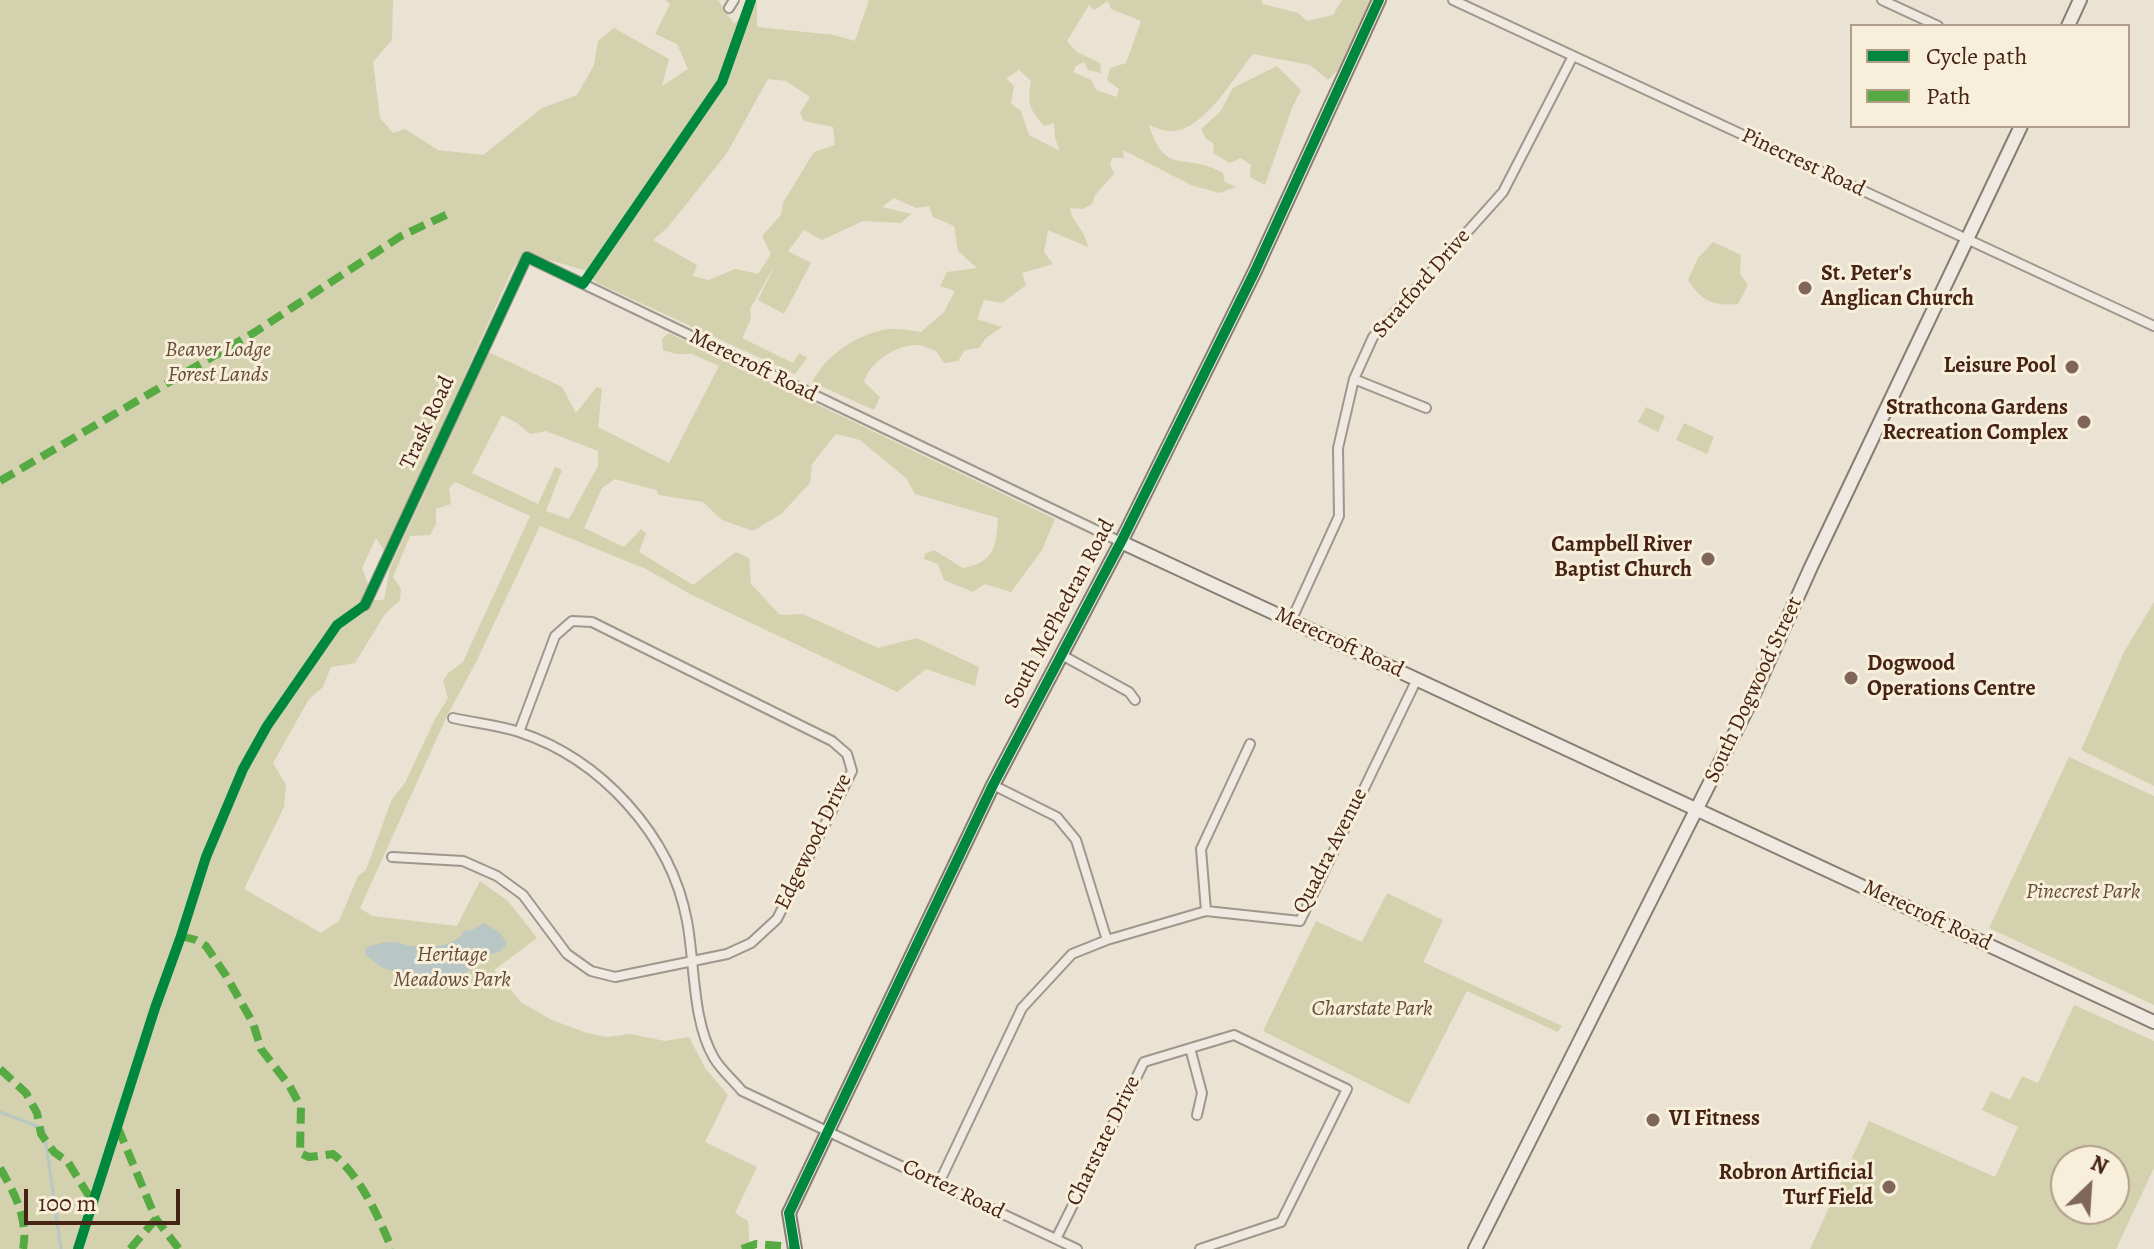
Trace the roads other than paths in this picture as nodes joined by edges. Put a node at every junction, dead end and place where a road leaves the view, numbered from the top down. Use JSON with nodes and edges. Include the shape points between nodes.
{"nodes":[{"id":1,"x":1379,"y":0,"type":"edge"},
{"id":2,"x":1453,"y":0,"type":"edge"},
{"id":3,"x":1882,"y":0,"type":"edge"},
{"id":4,"x":2080,"y":0,"type":"edge"},
{"id":5,"x":1934,"y":24,"type":"edge"},
{"id":6,"x":2069,"y":24,"type":"edge"},
{"id":7,"x":1573,"y":56,"type":"junction"},
{"id":8,"x":2020,"y":128,"type":"edge"},
{"id":9,"x":1968,"y":240,"type":"junction"},
{"id":10,"x":527,"y":257,"type":"joint"},
{"id":11,"x":2154,"y":326,"type":"edge"},
{"id":12,"x":1354,"y":379,"type":"junction"},
{"id":13,"x":1426,"y":408,"type":"dead end"},
{"id":14,"x":1121,"y":542,"type":"junction"},
{"id":15,"x":365,"y":605,"type":"dead end"},
{"id":16,"x":1291,"y":621,"type":"junction"},
{"id":17,"x":1060,"y":654,"type":"junction"},
{"id":18,"x":1417,"y":679,"type":"junction"},
{"id":19,"x":1135,"y":700,"type":"dead end"},
{"id":20,"x":453,"y":718,"type":"dead end"},
{"id":21,"x":519,"y":732,"type":"junction"},
{"id":22,"x":1250,"y":744,"type":"dead end"},
{"id":23,"x":993,"y":785,"type":"junction"},
{"id":24,"x":1698,"y":810,"type":"junction"},
{"id":25,"x":392,"y":857,"type":"dead end"},
{"id":26,"x":1206,"y":911,"type":"junction"},
{"id":27,"x":1107,"y":940,"type":"junction"},
{"id":28,"x":694,"y":961,"type":"junction"},
{"id":29,"x":2154,"y":1022,"type":"edge"},
{"id":30,"x":1190,"y":1048,"type":"junction"},
{"id":31,"x":1197,"y":1115,"type":"dead end"},
{"id":32,"x":829,"y":1130,"type":"junction"},
{"id":33,"x":939,"y":1183,"type":"junction"},
{"id":34,"x":1056,"y":1239,"type":"junction"},
{"id":35,"x":795,"y":1249,"type":"edge"},
{"id":36,"x":1077,"y":1249,"type":"edge"},
{"id":37,"x":1200,"y":1249,"type":"edge"},
{"id":38,"x":1475,"y":1249,"type":"edge"}],
"edges":[{"from":1,"to":14,"type":"street","name":"South McPhedran Road","via":[[1255,271]]},
{"from":2,"to":7,"type":"street","name":"Pinecrest Road"},
{"from":3,"to":5,"type":"street"},
{"from":4,"to":6,"type":"street"},
{"from":7,"to":9,"type":"street","name":"Pinecrest Road"},
{"from":7,"to":12,"type":"street","name":"Stratford Drive","via":[[1503,192],[1373,337]]},
{"from":8,"to":9,"type":"street","name":"South Dogwood Street"},
{"from":9,"to":11,"type":"street","name":"Pinecrest Road"},
{"from":9,"to":24,"type":"street","name":"South Dogwood Street"},
{"from":10,"to":14,"type":"street","name":"Merecroft Road"},
{"from":10,"to":15,"type":"street","name":"Trask Road"},
{"from":12,"to":13,"type":"street"},
{"from":12,"to":16,"type":"street","name":"Stratford Drive","via":[[1338,448],[1339,516]]},
{"from":14,"to":16,"type":"street","name":"Merecroft Road"},
{"from":14,"to":17,"type":"street","name":"South McPhedran Road"},
{"from":16,"to":18,"type":"street","name":"Merecroft Road"},
{"from":17,"to":19,"type":"street"},
{"from":17,"to":23,"type":"street","name":"South McPhedran Road"},
{"from":18,"to":24,"type":"street","name":"Merecroft Road"},
{"from":18,"to":26,"type":"street","name":"Quadra Avenue","via":[[1300,921]]},
{"from":20,"to":21,"type":"street","name":"Cortez Road"},
{"from":21,"to":28,"type":"street","name":"Cortez Road","via":[[568,754],[606,782],[643,822],[669,866],[687,916]]},
{"from":21,"to":28,"type":"street","name":"Edgewood Drive","via":[[555,636],[572,621],[592,622],[832,741],[847,754],[852,771],[777,919],[751,943]]},
{"from":22,"to":26,"type":"street","via":[[1201,849]]},
{"from":23,"to":27,"type":"street","via":[[1057,817],[1076,840]]},
{"from":23,"to":32,"type":"street","name":"South McPhedran Road"},
{"from":24,"to":29,"type":"street","name":"Merecroft Road"},
{"from":24,"to":38,"type":"street","name":"South Dogwood Street"},
{"from":25,"to":28,"type":"street","name":"Edgewood Drive","via":[[463,861],[497,876],[523,895],[567,954],[591,971],[615,977]]},
{"from":26,"to":27,"type":"street","name":"Quadra Avenue"},
{"from":27,"to":33,"type":"street","name":"Quadra Avenue","via":[[1072,954],[1022,1008]]},
{"from":28,"to":32,"type":"street","name":"Cortez Road","via":[[701,1024],[714,1058],[742,1091]]},
{"from":30,"to":31,"type":"street","via":[[1202,1093]]},
{"from":30,"to":34,"type":"street","name":"Charstate Drive","via":[[1144,1062]]},
{"from":30,"to":37,"type":"street","name":"Charstate Drive","via":[[1234,1035],[1347,1089],[1281,1222]]},
{"from":32,"to":33,"type":"street","name":"Cortez Road"},
{"from":32,"to":35,"type":"street","name":"South McPhedran Road","via":[[789,1213]]},
{"from":33,"to":34,"type":"street","name":"Cortez Road"},
{"from":34,"to":36,"type":"street","name":"Cortez Road"}]}
